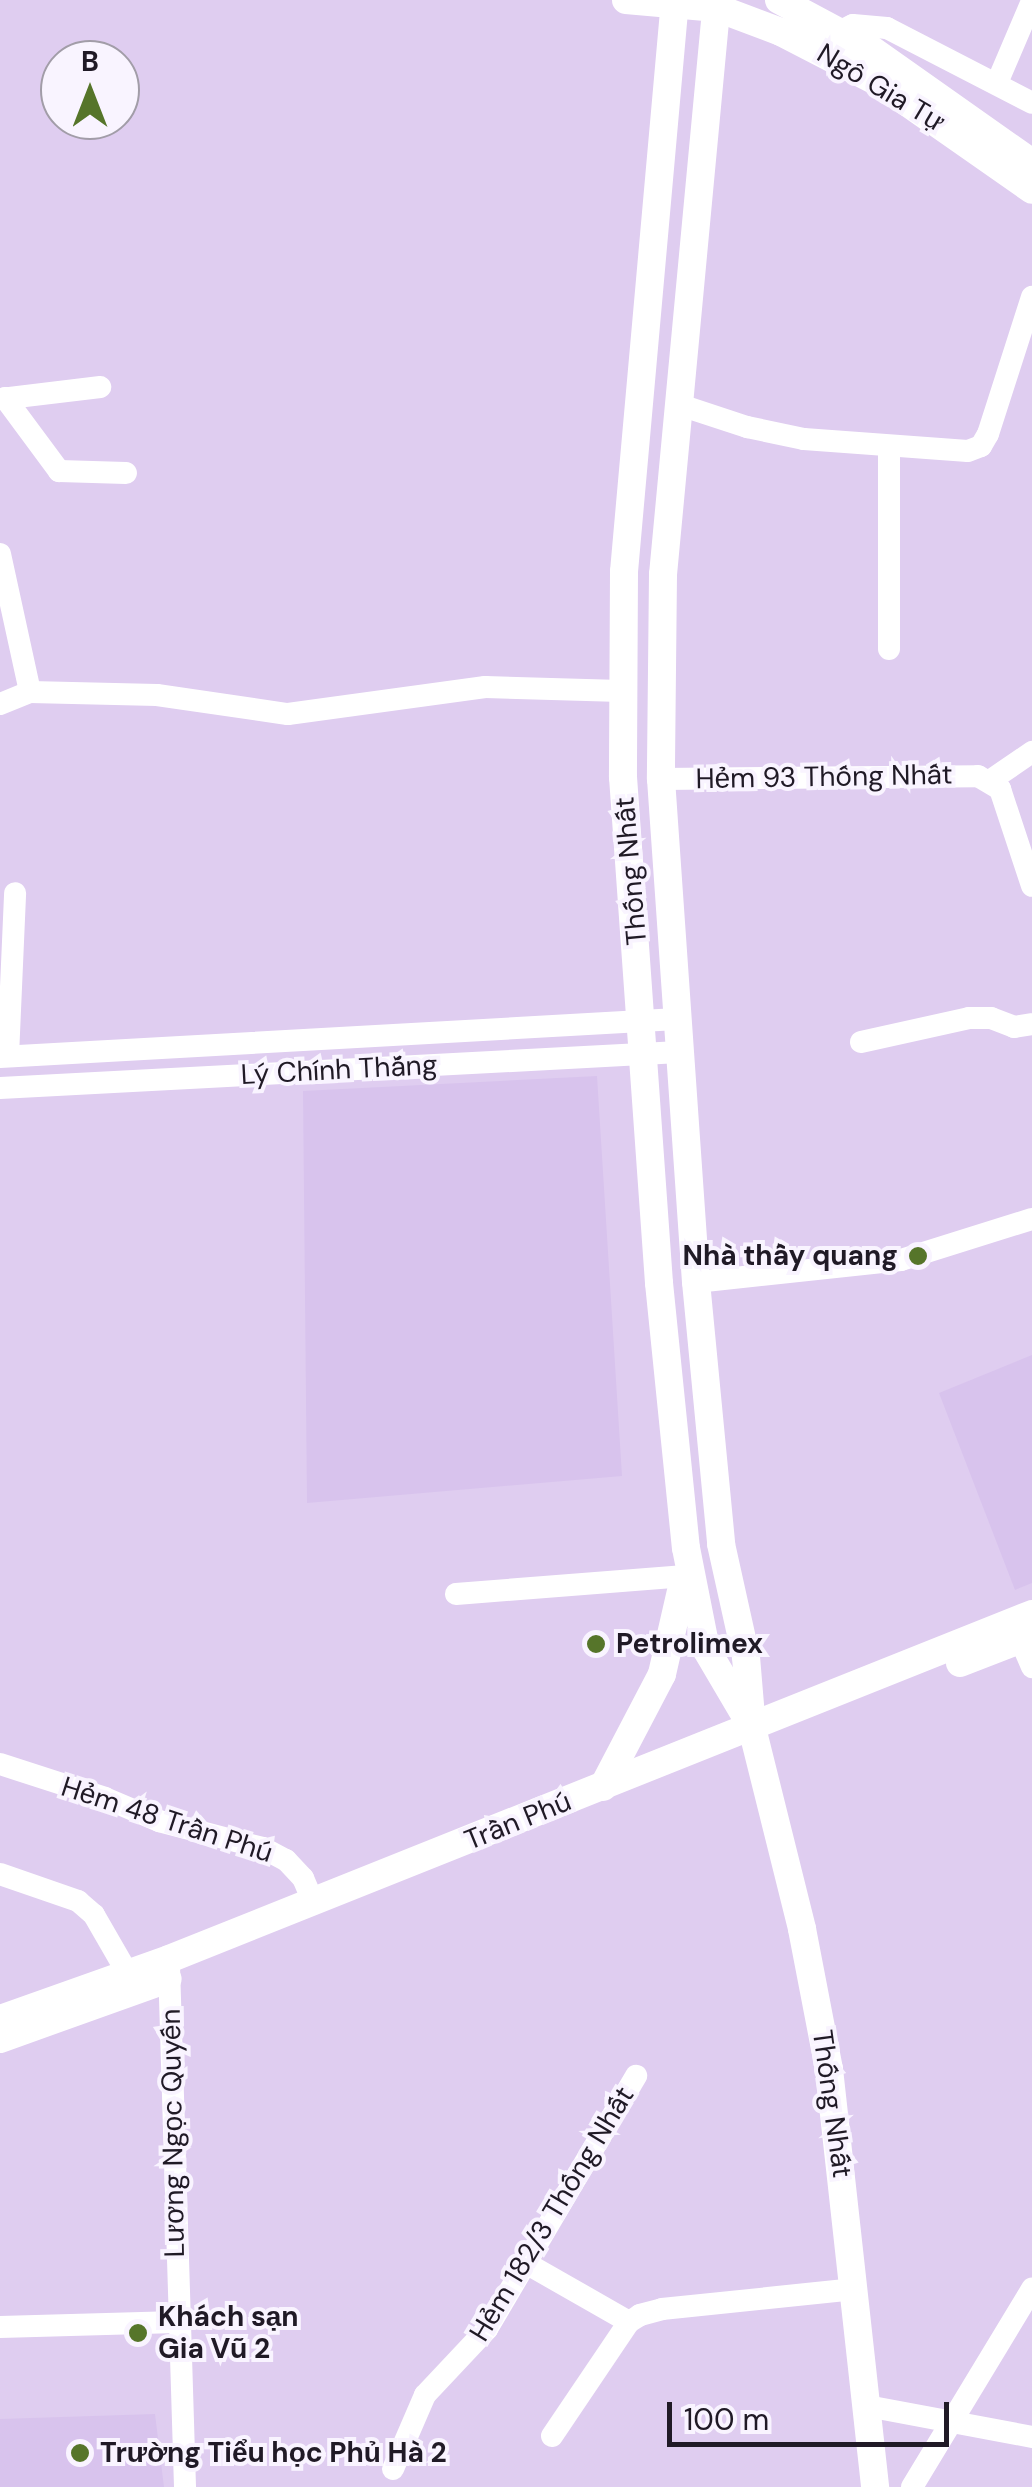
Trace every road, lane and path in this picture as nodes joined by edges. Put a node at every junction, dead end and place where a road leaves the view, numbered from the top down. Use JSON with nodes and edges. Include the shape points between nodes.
{"nodes":[{"id":1,"x":626,"y":0,"type":"edge"},
{"id":2,"x":780,"y":0,"type":"edge"},
{"id":3,"x":1032,"y":1,"type":"edge"},
{"id":4,"x":675,"y":2,"type":"edge"},
{"id":5,"x":717,"y":4,"type":"edge"},
{"id":6,"x":841,"y":31,"type":"junction"},
{"id":7,"x":997,"y":84,"type":"junction"},
{"id":8,"x":1032,"y":103,"type":"edge"},
{"id":9,"x":1032,"y":163,"type":"edge"},
{"id":10,"x":1032,"y":190,"type":"edge"},
{"id":11,"x":1032,"y":298,"type":"edge"},
{"id":12,"x":100,"y":387,"type":"dead end"},
{"id":13,"x":2,"y":398,"type":"edge"},
{"id":14,"x":677,"y":404,"type":"junction"},
{"id":15,"x":890,"y":446,"type":"junction"},
{"id":16,"x":632,"y":471,"type":"junction"},
{"id":17,"x":126,"y":473,"type":"dead end"},
{"id":18,"x":670,"y":477,"type":"junction"},
{"id":19,"x":0,"y":554,"type":"edge"},
{"id":20,"x":890,"y":649,"type":"dead end"},
{"id":21,"x":24,"y":658,"type":"junction"},
{"id":22,"x":0,"y":662,"type":"edge"},
{"id":23,"x":620,"y":691,"type":"junction"},
{"id":24,"x":30,"y":692,"type":"junction"},
{"id":25,"x":0,"y":704,"type":"edge"},
{"id":26,"x":1032,"y":752,"type":"edge"},
{"id":27,"x":623,"y":778,"type":"junction"},
{"id":28,"x":661,"y":779,"type":"junction"},
{"id":29,"x":990,"y":780,"type":"junction"},
{"id":30,"x":1032,"y":886,"type":"edge"},
{"id":31,"x":15,"y":893,"type":"dead end"},
{"id":32,"x":676,"y":1019,"type":"junction"},
{"id":33,"x":643,"y":1021,"type":"junction"},
{"id":34,"x":1032,"y":1024,"type":"edge"},
{"id":35,"x":860,"y":1042,"type":"dead end"},
{"id":36,"x":248,"y":1043,"type":"junction"},
{"id":37,"x":679,"y":1052,"type":"junction"},
{"id":38,"x":646,"y":1053,"type":"junction"},
{"id":39,"x":4,"y":1057,"type":"edge"},
{"id":40,"x":250,"y":1074,"type":"junction"},
{"id":41,"x":0,"y":1088,"type":"edge"},
{"id":42,"x":1032,"y":1219,"type":"edge"},
{"id":43,"x":696,"y":1282,"type":"junction"},
{"id":44,"x":659,"y":1283,"type":"junction"},
{"id":45,"x":721,"y":1544,"type":"junction"},
{"id":46,"x":686,"y":1562,"type":"junction"},
{"id":47,"x":456,"y":1594,"type":"dead end"},
{"id":48,"x":1024,"y":1627,"type":"edge"},
{"id":49,"x":1032,"y":1666,"type":"edge"},
{"id":50,"x":754,"y":1736,"type":"junction"},
{"id":51,"x":0,"y":1764,"type":"edge"},
{"id":52,"x":603,"y":1787,"type":"junction"},
{"id":53,"x":0,"y":1874,"type":"edge"},
{"id":54,"x":313,"y":1902,"type":"junction"},
{"id":55,"x":169,"y":1969,"type":"junction"},
{"id":56,"x":128,"y":1974,"type":"junction"},
{"id":57,"x":0,"y":2019,"type":"edge"},
{"id":58,"x":0,"y":2040,"type":"edge"},
{"id":59,"x":636,"y":2076,"type":"dead end"},
{"id":60,"x":524,"y":2262,"type":"junction"},
{"id":61,"x":1032,"y":2289,"type":"edge"},
{"id":62,"x":855,"y":2290,"type":"junction"},
{"id":63,"x":178,"y":2322,"type":"junction"},
{"id":64,"x":628,"y":2322,"type":"junction"},
{"id":65,"x":0,"y":2327,"type":"edge"},
{"id":66,"x":867,"y":2406,"type":"junction"},
{"id":67,"x":953,"y":2422,"type":"junction"},
{"id":68,"x":552,"y":2436,"type":"dead end"},
{"id":69,"x":1032,"y":2438,"type":"edge"},
{"id":70,"x":393,"y":2469,"type":"dead end"},
{"id":71,"x":185,"y":2487,"type":"edge"},
{"id":72,"x":875,"y":2487,"type":"edge"},
{"id":73,"x":912,"y":2487,"type":"edge"}],
"edges":[{"from":1,"to":4,"type":"main road","name":"Ngô Gia Tự"},
{"from":2,"to":6,"type":"main road","name":"Ngô Gia Tự"},
{"from":3,"to":7,"type":"street"},
{"from":4,"to":5,"type":"main road","name":"Ngô Gia Tự"},
{"from":4,"to":16,"type":"main road","name":"Thống Nhất"},
{"from":5,"to":10,"type":"main road","name":"Ngô Gia Tự","via":[[878,82]]},
{"from":5,"to":14,"type":"main road","name":"Thống Nhất"},
{"from":6,"to":7,"type":"street","via":[[854,25],[887,28]]},
{"from":6,"to":9,"type":"main road","name":"Ngô Gia Tự"},
{"from":7,"to":8,"type":"street"},
{"from":11,"to":15,"type":"street","via":[[981,446]]},
{"from":12,"to":13,"type":"street"},
{"from":13,"to":17,"type":"street","via":[[58,471]]},
{"from":14,"to":15,"type":"street","via":[[804,439]]},
{"from":14,"to":18,"type":"main road","name":"Thống Nhất"},
{"from":15,"to":20,"type":"street"},
{"from":16,"to":18,"type":"main road"},
{"from":16,"to":23,"type":"main road","name":"Thống Nhất"},
{"from":18,"to":28,"type":"main road","name":"Thống Nhất"},
{"from":19,"to":21,"type":"street"},
{"from":21,"to":22,"type":"street"},
{"from":21,"to":24,"type":"street"},
{"from":23,"to":24,"type":"street","via":[[485,687],[288,714],[158,695]]},
{"from":23,"to":27,"type":"main road","name":"Thống Nhất"},
{"from":24,"to":25,"type":"street"},
{"from":26,"to":29,"type":"street"},
{"from":27,"to":28,"type":"main road"},
{"from":27,"to":33,"type":"main road","name":"Thống Nhất"},
{"from":28,"to":29,"type":"street","name":"Hẻm 93 Thống Nhất","via":[[959,774]]},
{"from":28,"to":32,"type":"main road","name":"Thống Nhất"},
{"from":29,"to":30,"type":"street","name":"Hẻm 93 Thống Nhất","via":[[1000,789]]},
{"from":31,"to":39,"type":"street"},
{"from":32,"to":33,"type":"street","name":"Lý Chính Thắng"},
{"from":32,"to":37,"type":"main road","name":"Thống Nhất"},
{"from":33,"to":36,"type":"street","name":"Lý Chính Thắng"},
{"from":33,"to":38,"type":"main road","name":"Thống Nhất"},
{"from":34,"to":35,"type":"street","via":[[969,1018]]},
{"from":36,"to":39,"type":"street","name":"Lý Chính Thắng"},
{"from":36,"to":40,"type":"street"},
{"from":37,"to":38,"type":"street","name":"Lý Chính Thắng"},
{"from":37,"to":43,"type":"main road","name":"Thống Nhất"},
{"from":38,"to":40,"type":"street","name":"Lý Chính Thắng"},
{"from":38,"to":44,"type":"main road","name":"Thống Nhất"},
{"from":40,"to":41,"type":"street","name":"Lý Chính Thắng"},
{"from":42,"to":43,"type":"street","via":[[901,1260]]},
{"from":43,"to":44,"type":"main road"},
{"from":43,"to":45,"type":"main road","name":"Thống Nhất"},
{"from":44,"to":46,"type":"main road","name":"Thống Nhất"},
{"from":45,"to":46,"type":"main road"},
{"from":45,"to":50,"type":"main road","name":"Thống Nhất","via":[[746,1657]]},
{"from":46,"to":47,"type":"street"},
{"from":46,"to":50,"type":"main road","name":"Thống Nhất","via":[[706,1649]]},
{"from":46,"to":52,"type":"main road","via":[[662,1674]]},
{"from":48,"to":49,"type":"street"},
{"from":48,"to":50,"type":"main road","name":"Trần Phú"},
{"from":50,"to":52,"type":"main road","name":"Trần Phú"},
{"from":50,"to":55,"type":"main road","name":"Trần Phú"},
{"from":50,"to":62,"type":"main road","name":"Thống Nhất","via":[[830,2069]]},
{"from":51,"to":54,"type":"street","name":"Hẻm 48 Trần Phú","via":[[159,1821],[263,1848],[303,1878]]},
{"from":52,"to":54,"type":"main road","name":"Trần Phú"},
{"from":53,"to":56,"type":"street","via":[[78,1901],[94,1915]]},
{"from":54,"to":55,"type":"main road","name":"Trần Phú"},
{"from":55,"to":56,"type":"main road","name":"Trần Phú"},
{"from":55,"to":58,"type":"main road","name":"Trần Phú"},
{"from":55,"to":63,"type":"street","name":"Lương Ngọc Quyến"},
{"from":56,"to":57,"type":"main road","name":"Trần Phú"},
{"from":59,"to":60,"type":"street","name":"Hẻm 182/3 Thống Nhất"},
{"from":60,"to":64,"type":"street"},
{"from":60,"to":70,"type":"street","name":"Hẻm 182/3 Thống Nhất","via":[[477,2342],[426,2395]]},
{"from":61,"to":67,"type":"street"},
{"from":62,"to":64,"type":"street","via":[[662,2309]]},
{"from":62,"to":66,"type":"main road","name":"Thống Nhất"},
{"from":63,"to":65,"type":"street"},
{"from":63,"to":71,"type":"street","name":"Lương Ngọc Quyến"},
{"from":64,"to":68,"type":"street"},
{"from":66,"to":67,"type":"street"},
{"from":66,"to":72,"type":"main road","name":"Thống Nhất"},
{"from":67,"to":69,"type":"street"},
{"from":67,"to":73,"type":"street"}]}
